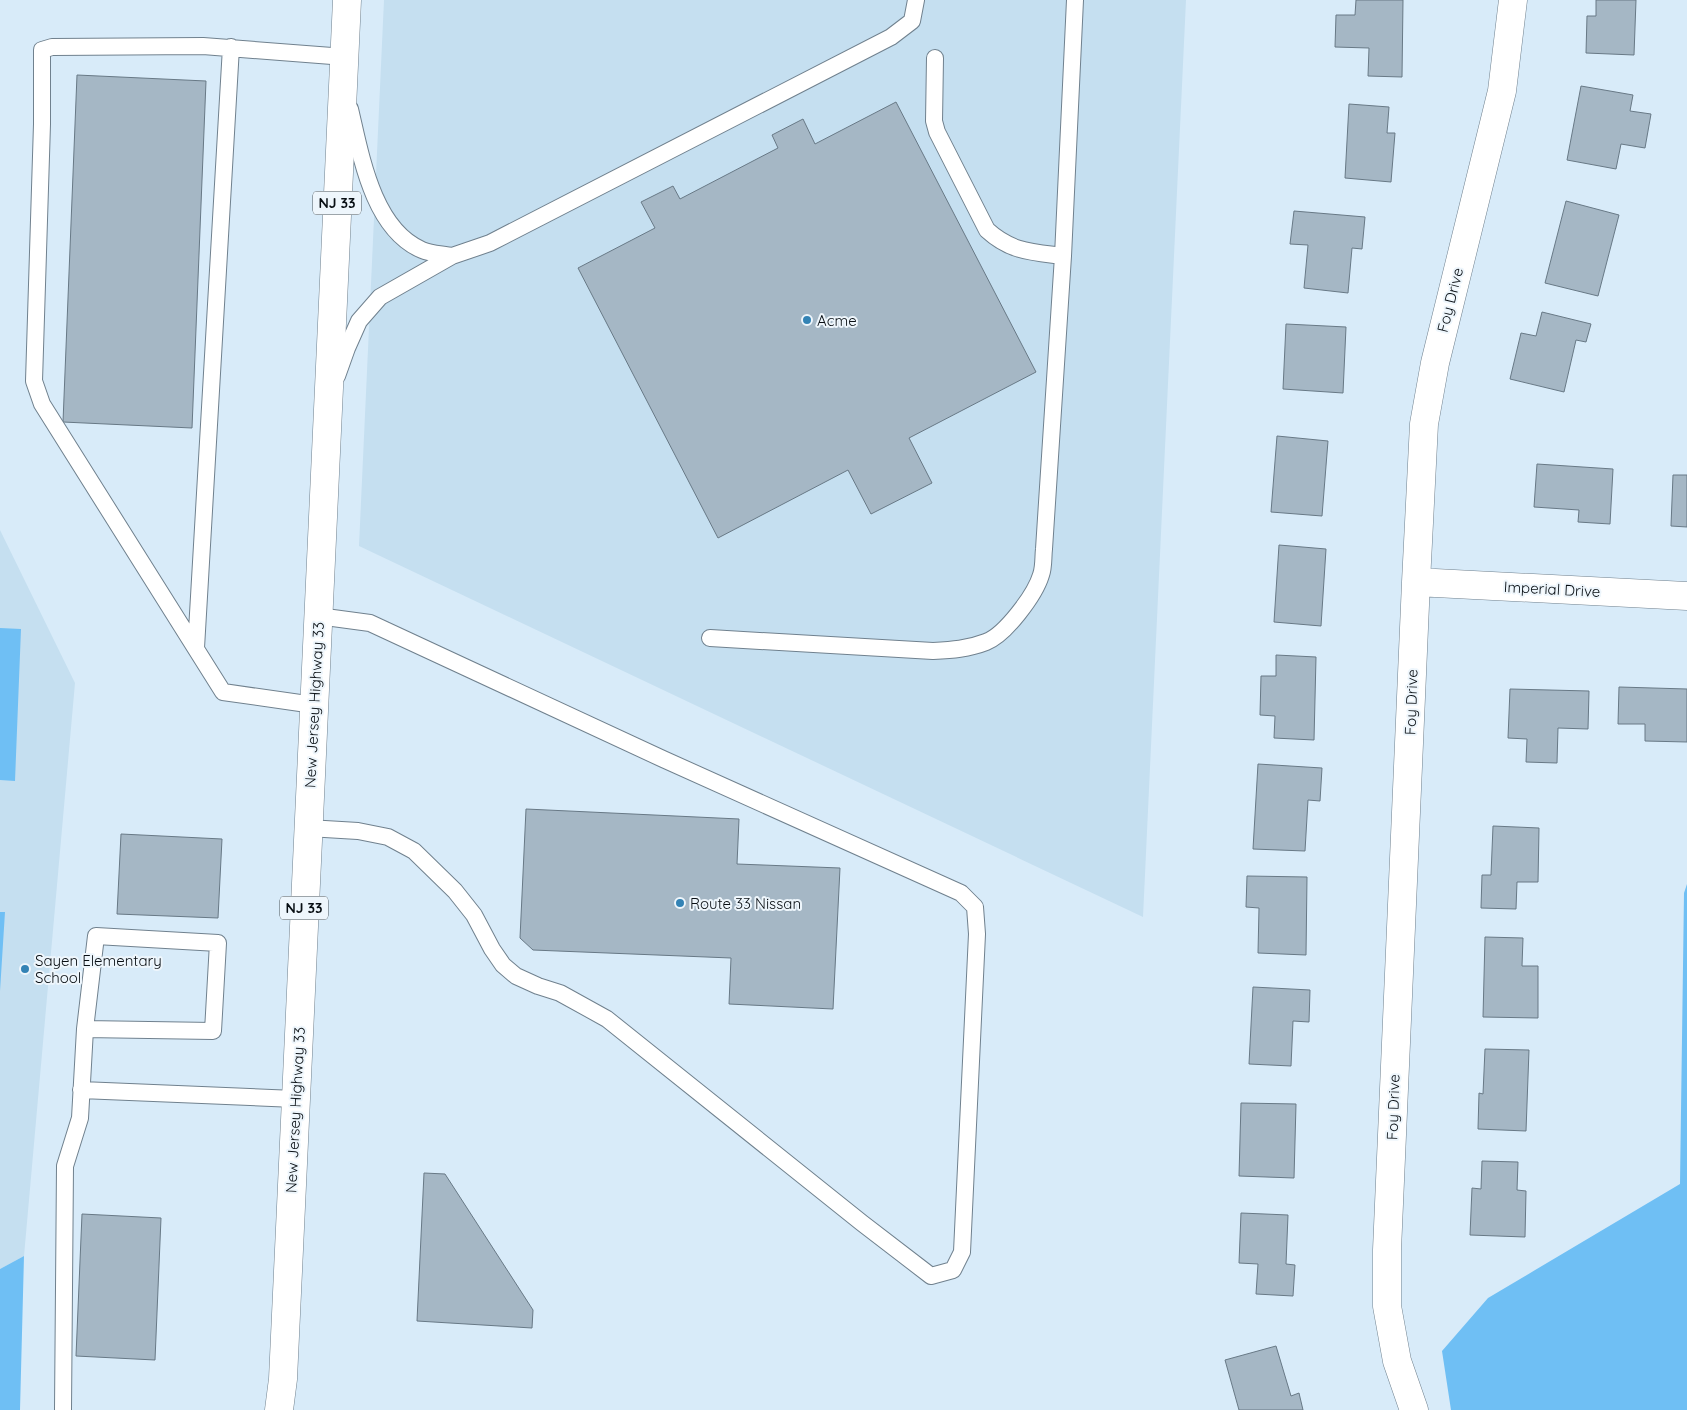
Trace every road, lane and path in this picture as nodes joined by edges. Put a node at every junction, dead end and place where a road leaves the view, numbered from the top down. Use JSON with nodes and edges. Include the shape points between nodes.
{"nodes":[{"id":1,"x":347,"y":0,"type":"edge"},
{"id":2,"x":916,"y":0,"type":"edge"},
{"id":3,"x":1075,"y":0,"type":"edge"},
{"id":4,"x":1513,"y":0,"type":"edge"},
{"id":5,"x":230,"y":47,"type":"junction"},
{"id":6,"x":344,"y":57,"type":"junction"},
{"id":7,"x":935,"y":58,"type":"dead end"},
{"id":8,"x":343,"y":84,"type":"junction"},
{"id":9,"x":452,"y":256,"type":"junction"},
{"id":10,"x":1064,"y":256,"type":"junction"},
{"id":11,"x":328,"y":406,"type":"junction"},
{"id":12,"x":1416,"y":582,"type":"junction"},
{"id":13,"x":1687,"y":596,"type":"edge"},
{"id":14,"x":318,"y":616,"type":"junction"},
{"id":15,"x":710,"y":638,"type":"dead end"},
{"id":16,"x":196,"y":648,"type":"junction"},
{"id":17,"x":314,"y":705,"type":"junction"},
{"id":18,"x":308,"y":828,"type":"junction"},
{"id":19,"x":85,"y":1029,"type":"junction"},
{"id":20,"x":81,"y":1090,"type":"junction"},
{"id":21,"x":296,"y":1099,"type":"junction"},
{"id":22,"x":63,"y":1410,"type":"edge"},
{"id":23,"x":279,"y":1410,"type":"edge"},
{"id":24,"x":1414,"y":1410,"type":"edge"}],
"edges":[{"from":1,"to":6,"type":"street","name":"New Jersey Highway 33","number":"NJ 33"},
{"from":2,"to":9,"type":"lane","via":[[912,22],[891,37],[490,243]]},
{"from":3,"to":10,"type":"lane"},
{"from":4,"to":12,"type":"street","name":"Foy Drive","via":[[1502,91],[1435,363],[1426,415]]},
{"from":5,"to":6,"type":"lane"},
{"from":5,"to":16,"type":"lane"},
{"from":5,"to":16,"type":"lane","via":[[52,47],[42,50],[34,381],[42,404]]},
{"from":6,"to":8,"type":"street","name":"New Jersey Highway 33","number":"NJ 33"},
{"from":7,"to":10,"type":"lane","via":[[934,121],[937,132],[987,230],[1014,248]]},
{"from":8,"to":9,"type":"lane","via":[[366,173],[385,217],[402,238],[423,250]]},
{"from":8,"to":11,"type":"street","name":"New Jersey Highway 33","number":"NJ 33"},
{"from":9,"to":11,"type":"lane","via":[[380,297],[359,320]]},
{"from":10,"to":15,"type":"lane","via":[[1041,575],[1028,600],[1009,625],[988,641],[962,650]]},
{"from":11,"to":14,"type":"street","name":"New Jersey Highway 33","number":"NJ 33"},
{"from":12,"to":13,"type":"street","name":"Imperial Drive"},
{"from":12,"to":24,"type":"street","name":"Foy Drive","via":[[1387,1250],[1388,1306],[1397,1361]]},
{"from":14,"to":17,"type":"street","name":"New Jersey Highway 33","number":"NJ 33"},
{"from":14,"to":18,"type":"lane","via":[[370,623],[961,893],[975,907],[977,934],[962,1252],[953,1270],[931,1276],[608,1019],[560,993],[516,976],[502,965],[460,897],[414,851],[388,837],[358,831]]},
{"from":16,"to":17,"type":"lane","via":[[224,692]]},
{"from":17,"to":18,"type":"street","name":"New Jersey Highway 33","number":"NJ 33"},
{"from":18,"to":21,"type":"street","name":"New Jersey Highway 33","number":"NJ 33"},
{"from":19,"to":19,"type":"lane","via":[[96,936],[218,943],[213,1031]]},
{"from":19,"to":20,"type":"lane"},
{"from":20,"to":21,"type":"lane"},
{"from":20,"to":22,"type":"lane","via":[[80,1118],[65,1166]]},
{"from":21,"to":23,"type":"street","name":"New Jersey Highway 33","number":"NJ 33"}]}
